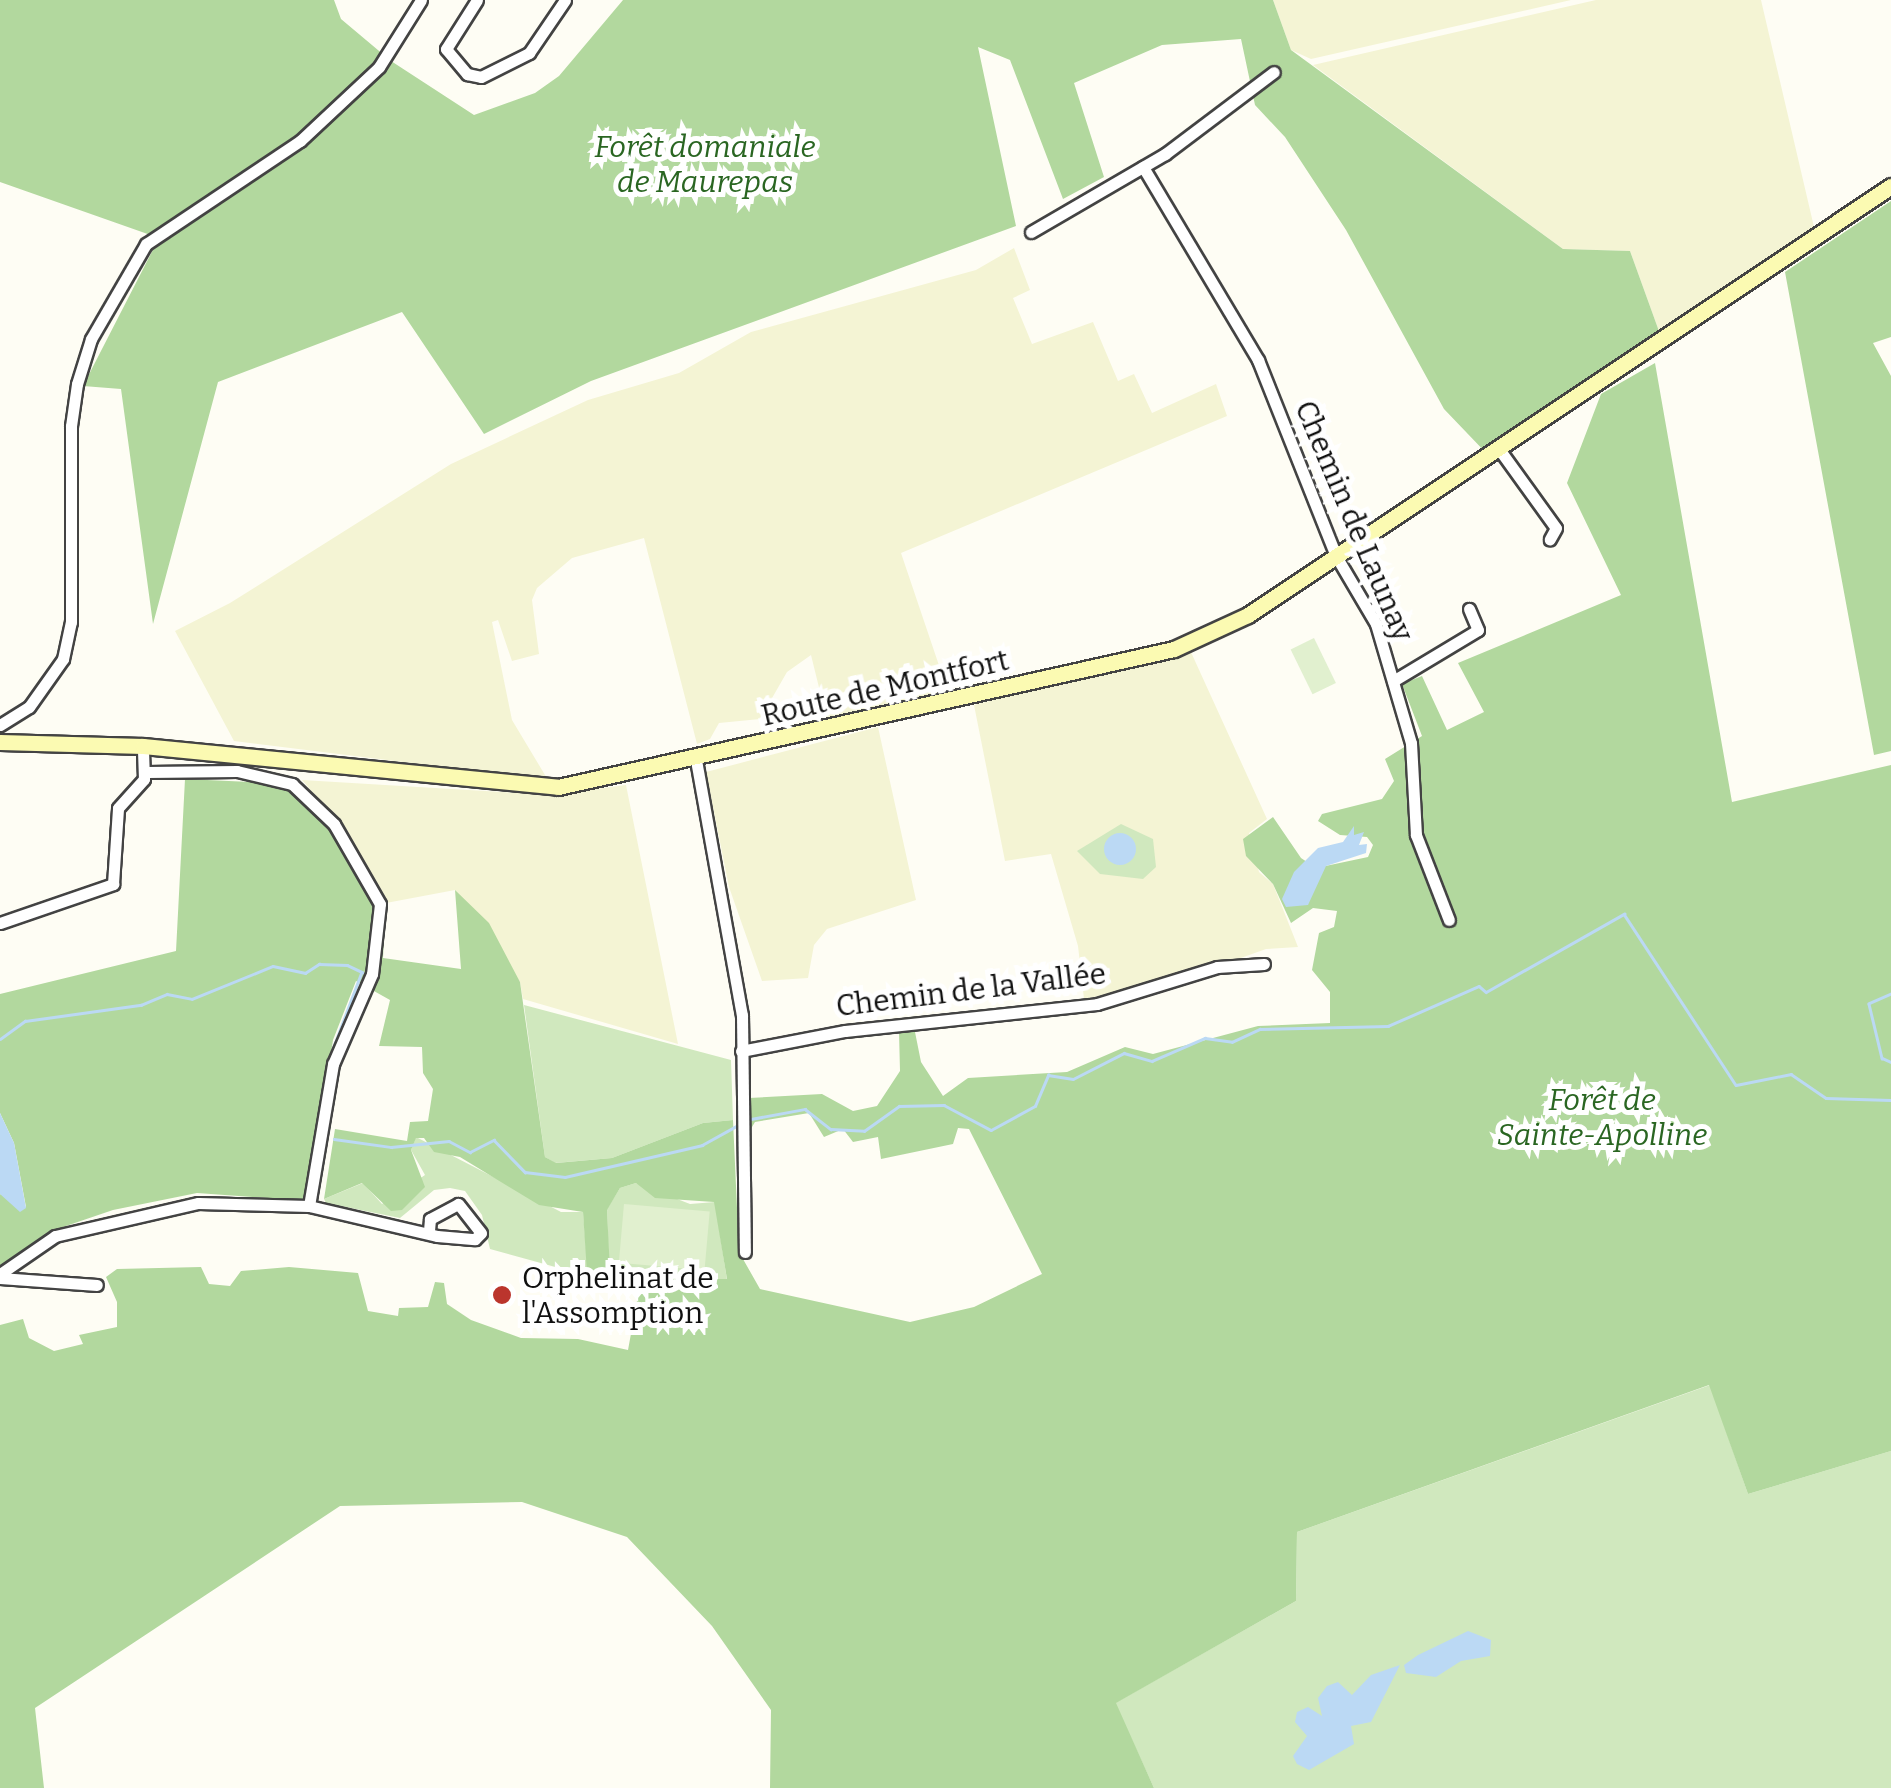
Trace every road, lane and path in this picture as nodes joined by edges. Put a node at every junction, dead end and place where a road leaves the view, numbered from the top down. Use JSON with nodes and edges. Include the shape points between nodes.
{"nodes":[{"id":1,"x":421,"y":0,"type":"edge"},
{"id":2,"x":477,"y":0,"type":"edge"},
{"id":3,"x":565,"y":0,"type":"edge"},
{"id":4,"x":1274,"y":72,"type":"dead end"},
{"id":5,"x":1143,"y":167,"type":"junction"},
{"id":6,"x":1891,"y":186,"type":"edge"},
{"id":7,"x":1031,"y":232,"type":"dead end"},
{"id":8,"x":1499,"y":449,"type":"junction"},
{"id":9,"x":1550,"y":540,"type":"dead end"},
{"id":10,"x":1336,"y":556,"type":"junction"},
{"id":11,"x":1469,"y":608,"type":"dead end"},
{"id":12,"x":1393,"y":681,"type":"junction"},
{"id":13,"x":0,"y":725,"type":"edge"},
{"id":14,"x":0,"y":742,"type":"edge"},
{"id":15,"x":143,"y":746,"type":"junction"},
{"id":16,"x":696,"y":760,"type":"junction"},
{"id":17,"x":146,"y":772,"type":"junction"},
{"id":18,"x":1448,"y":920,"type":"dead end"},
{"id":19,"x":0,"y":923,"type":"edge"},
{"id":20,"x":1264,"y":964,"type":"dead end"},
{"id":21,"x":741,"y":1051,"type":"junction"},
{"id":22,"x":310,"y":1206,"type":"junction"},
{"id":23,"x":429,"y":1230,"type":"dead end"},
{"id":24,"x":746,"y":1252,"type":"dead end"},
{"id":25,"x":0,"y":1276,"type":"edge"},
{"id":26,"x":97,"y":1286,"type":"dead end"}],
"edges":[{"from":1,"to":13,"type":"street","via":[[379,66],[300,140],[146,244],[90,338],[71,426],[73,572],[63,659],[29,707]]},
{"from":2,"to":3,"type":"street","via":[[446,50],[467,74],[481,77],[529,53]]},
{"from":4,"to":5,"type":"street"},
{"from":5,"to":7,"type":"street"},
{"from":5,"to":10,"type":"street","name":"Chemin de Launay","via":[[1258,360]]},
{"from":6,"to":8,"type":"street","name":"Route de Montfort"},
{"from":8,"to":9,"type":"street","via":[[1556,528]]},
{"from":8,"to":10,"type":"street","name":"Route de Montfort"},
{"from":10,"to":12,"type":"street","name":"Chemin de Launay","via":[[1376,624]]},
{"from":10,"to":16,"type":"street","name":"Route de Montfort","via":[[1248,615],[1174,649]]},
{"from":11,"to":12,"type":"street","via":[[1478,630]]},
{"from":12,"to":18,"type":"street","name":"Chemin de Launay","via":[[1411,742],[1416,835]]},
{"from":14,"to":15,"type":"street","name":"Route de Montfort"},
{"from":15,"to":16,"type":"street","name":"Route de Montfort","via":[[522,787],[598,782]]},
{"from":15,"to":17,"type":"street"},
{"from":16,"to":21,"type":"street","via":[[742,1014]]},
{"from":17,"to":19,"type":"street","via":[[118,808],[108,890]]},
{"from":17,"to":22,"type":"street","via":[[274,777],[319,806],[380,904],[376,957],[333,1064]]},
{"from":20,"to":21,"type":"street","name":"Chemin de la Vallée","via":[[1217,967],[1097,1004],[864,1029]]},
{"from":21,"to":24,"type":"street"},
{"from":22,"to":23,"type":"street","via":[[392,1229]]},
{"from":22,"to":25,"type":"street","via":[[198,1203],[92,1222],[55,1236]]},
{"from":25,"to":26,"type":"street"}]}
